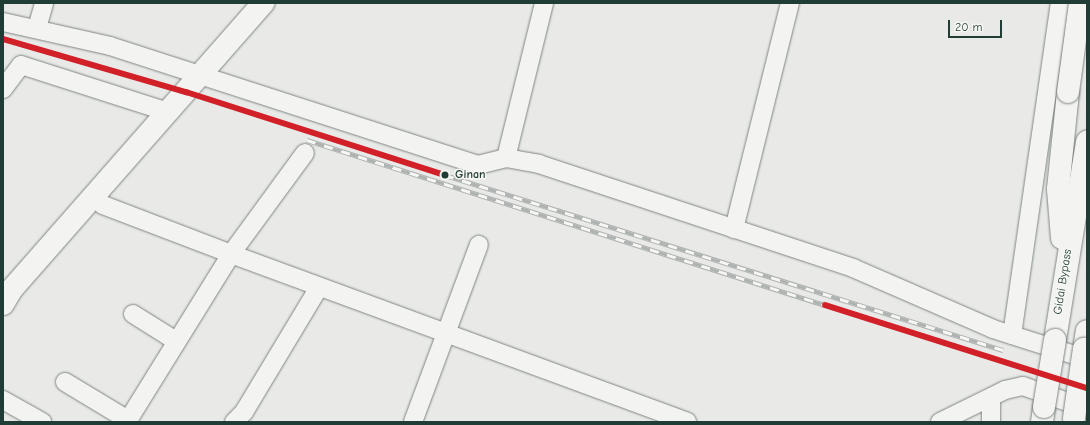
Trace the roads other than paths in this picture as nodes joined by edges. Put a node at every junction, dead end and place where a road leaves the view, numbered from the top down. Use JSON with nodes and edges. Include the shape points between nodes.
{"nodes":[{"id":1,"x":44,"y":3,"type":"edge"},
{"id":2,"x":262,"y":3,"type":"edge"},
{"id":3,"x":544,"y":3,"type":"edge"},
{"id":4,"x":790,"y":3,"type":"edge"},
{"id":5,"x":1060,"y":3,"type":"edge"},
{"id":6,"x":1065,"y":3,"type":"edge"},
{"id":7,"x":1080,"y":3,"type":"edge"},
{"id":8,"x":1087,"y":8,"type":"edge"},
{"id":9,"x":3,"y":22,"type":"edge"},
{"id":10,"x":37,"y":28,"type":"junction"},
{"id":11,"x":200,"y":75,"type":"junction"},
{"id":12,"x":3,"y":88,"type":"edge"},
{"id":13,"x":168,"y":112,"type":"junction"},
{"id":14,"x":1087,"y":142,"type":"edge"},
{"id":15,"x":305,"y":153,"type":"dead end"},
{"id":16,"x":506,"y":158,"type":"junction"},
{"id":17,"x":92,"y":196,"type":"junction"},
{"id":18,"x":734,"y":229,"type":"junction"},
{"id":19,"x":479,"y":245,"type":"dead end"},
{"id":20,"x":231,"y":254,"type":"junction"},
{"id":21,"x":1064,"y":271,"type":"junction"},
{"id":22,"x":319,"y":287,"type":"junction"},
{"id":23,"x":3,"y":304,"type":"edge"},
{"id":24,"x":133,"y":314,"type":"dead end"},
{"id":25,"x":446,"y":335,"type":"junction"},
{"id":26,"x":1012,"y":335,"type":"junction"},
{"id":27,"x":176,"y":341,"type":"junction"},
{"id":28,"x":1086,"y":347,"type":"edge"},
{"id":29,"x":65,"y":382,"type":"dead end"},
{"id":30,"x":991,"y":399,"type":"junction"},
{"id":31,"x":3,"y":400,"type":"edge"},
{"id":32,"x":1043,"y":415,"type":"edge"},
{"id":33,"x":1078,"y":416,"type":"edge"},
{"id":34,"x":668,"y":419,"type":"edge"},
{"id":35,"x":127,"y":421,"type":"edge"},
{"id":36,"x":42,"y":422,"type":"edge"},
{"id":37,"x":234,"y":422,"type":"edge"},
{"id":38,"x":413,"y":422,"type":"edge"},
{"id":39,"x":687,"y":422,"type":"edge"},
{"id":40,"x":940,"y":422,"type":"edge"},
{"id":41,"x":991,"y":422,"type":"edge"}],
"edges":[{"from":1,"to":10,"type":"street"},
{"from":2,"to":11,"type":"main road"},
{"from":3,"to":16,"type":"street"},
{"from":4,"to":18,"type":"street"},
{"from":5,"to":26,"type":"street"},
{"from":6,"to":8,"type":"street"},
{"from":7,"to":21,"type":"main road","bridge":true,"via":[[1058,189]]},
{"from":9,"to":10,"type":"street"},
{"from":10,"to":11,"type":"street","via":[[110,46]]},
{"from":11,"to":13,"type":"main road"},
{"from":11,"to":16,"type":"street","via":[[478,165]]},
{"from":12,"to":13,"type":"street","via":[[21,65]]},
{"from":13,"to":17,"type":"main road"},
{"from":14,"to":21,"type":"main road","name":"Gidai Bypass"},
{"from":15,"to":20,"type":"street"},
{"from":16,"to":18,"type":"street","via":[[539,164]]},
{"from":17,"to":20,"type":"street","via":[[103,205]]},
{"from":17,"to":23,"type":"main road"},
{"from":18,"to":26,"type":"street","via":[[853,268]]},
{"from":19,"to":25,"type":"street"},
{"from":20,"to":22,"type":"street"},
{"from":20,"to":27,"type":"street"},
{"from":21,"to":32,"type":"main road","name":"Gidai Bypass","bridge":true},
{"from":22,"to":25,"type":"street"},
{"from":22,"to":37,"type":"street","via":[[244,412]]},
{"from":24,"to":27,"type":"street"},
{"from":25,"to":34,"type":"street"},
{"from":25,"to":38,"type":"street"},
{"from":26,"to":28,"type":"street"},
{"from":27,"to":35,"type":"street"},
{"from":28,"to":33,"type":"main road","bridge":true},
{"from":29,"to":35,"type":"street"},
{"from":30,"to":33,"type":"street","via":[[1006,390],[1023,386]]},
{"from":30,"to":40,"type":"street"},
{"from":30,"to":41,"type":"street"},
{"from":31,"to":36,"type":"street"},
{"from":34,"to":39,"type":"street"}]}
